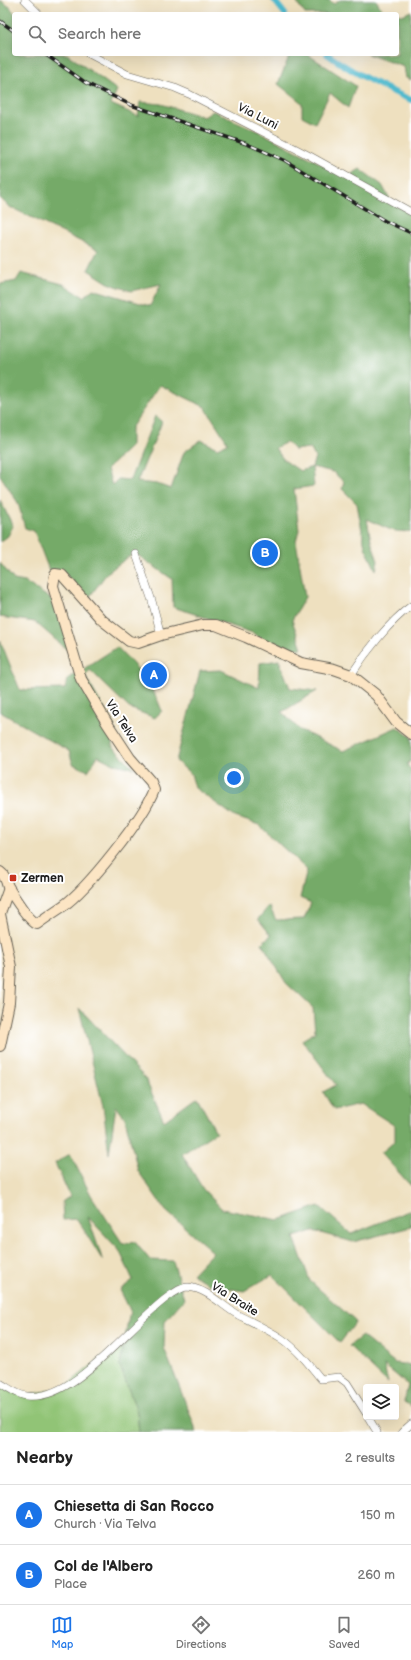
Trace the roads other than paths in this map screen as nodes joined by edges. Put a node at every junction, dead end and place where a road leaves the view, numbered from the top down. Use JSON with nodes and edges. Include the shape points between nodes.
{"nodes":[{"id":1,"x":25,"y":0,"type":"edge"},
{"id":2,"x":37,"y":12,"type":"edge"},
{"id":3,"x":93,"y":56,"type":"edge"},
{"id":4,"x":411,"y":212,"type":"edge"},
{"id":5,"x":136,"y":554,"type":"dead end"},
{"id":6,"x":411,"y":606,"type":"edge"},
{"id":7,"x":161,"y":635,"type":"junction"},
{"id":8,"x":351,"y":675,"type":"junction"},
{"id":9,"x":411,"y":734,"type":"edge"},
{"id":10,"x":0,"y":872,"type":"edge"},
{"id":11,"x":9,"y":888,"type":"junction"},
{"id":12,"x":0,"y":914,"type":"edge"},
{"id":13,"x":0,"y":1046,"type":"edge"},
{"id":14,"x":0,"y":1383,"type":"edge"},
{"id":15,"x":363,"y":1408,"type":"edge"},
{"id":16,"x":370,"y":1420,"type":"edge"},
{"id":17,"x":411,"y":1424,"type":"edge"},
{"id":18,"x":377,"y":1432,"type":"edge"},
{"id":19,"x":402,"y":1432,"type":"edge"}],
"edges":[{"from":1,"to":2,"type":"street"},
{"from":3,"to":4,"type":"street","name":"Via Luni","via":[[127,74],[189,94],[310,156]]},
{"from":5,"to":7,"type":"street"},
{"from":6,"to":8,"type":"street","via":[[402,612]]},
{"from":7,"to":8,"type":"street","name":"Via Telva","via":[[203,625],[216,626],[301,663]]},
{"from":7,"to":11,"type":"street","name":"Via Telva","via":[[138,643],[129,641],[102,620],[62,575],[55,574],[53,586],[81,679],[106,723],[130,758],[152,782],[154,790],[142,812],[109,856],[67,903],[37,924],[30,919]]},
{"from":8,"to":9,"type":"street","name":"Via Telva","via":[[376,695],[396,722]]},
{"from":10,"to":11,"type":"street","via":[[7,879]]},
{"from":11,"to":12,"type":"street"},
{"from":12,"to":13,"type":"street","via":[[11,967],[9,1003]]},
{"from":14,"to":15,"type":"street","name":"Via Braite","via":[[18,1393],[34,1396],[66,1386],[124,1339],[159,1302],[187,1287],[205,1292],[230,1310],[282,1338],[321,1379],[340,1377],[347,1383]]},
{"from":16,"to":18,"type":"street"},
{"from":17,"to":19,"type":"street"}]}
